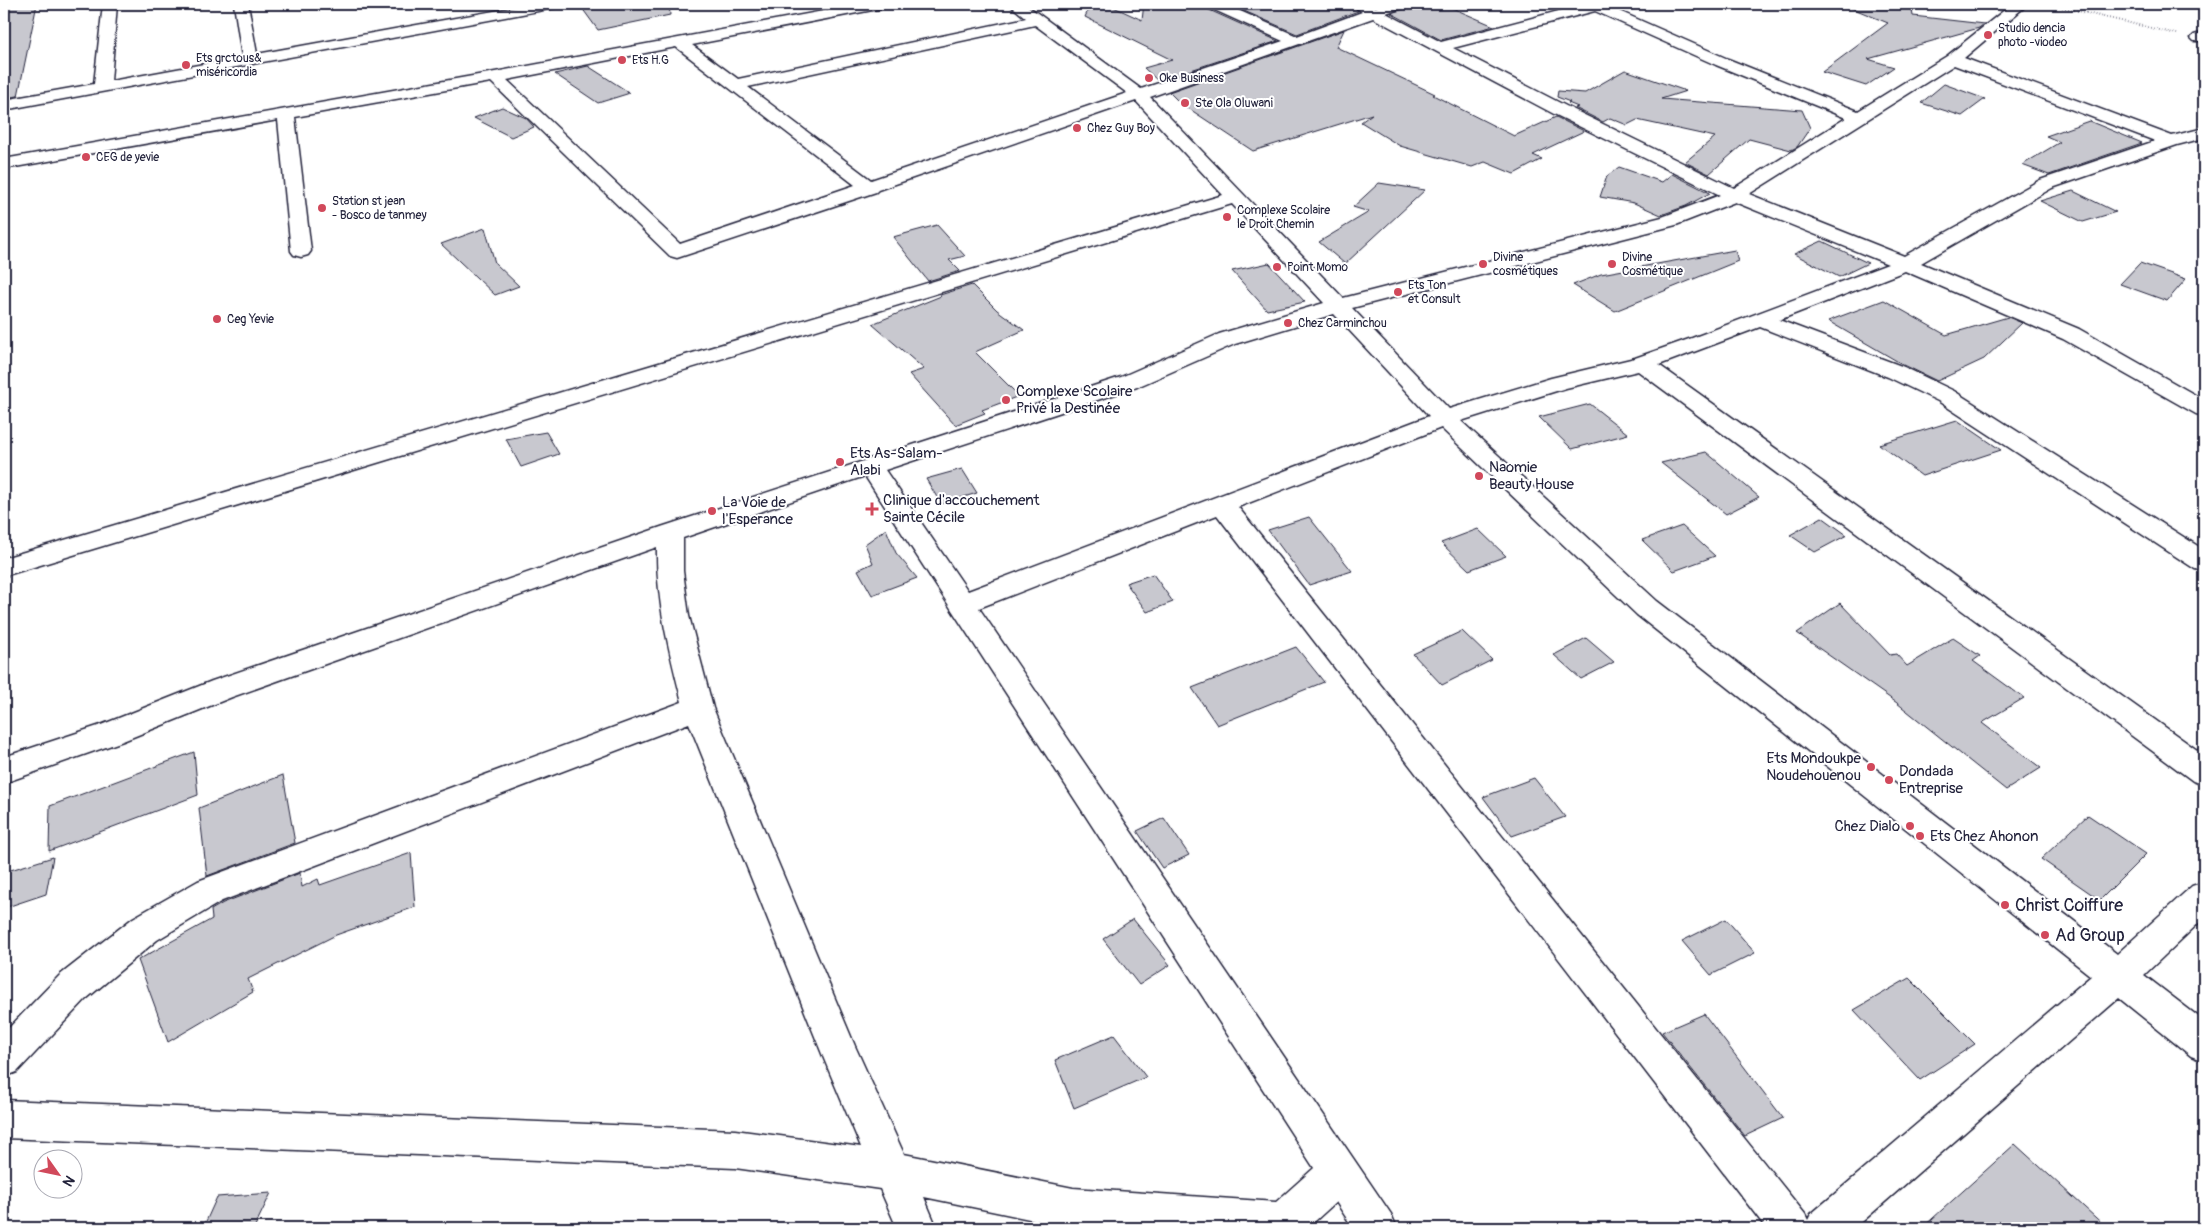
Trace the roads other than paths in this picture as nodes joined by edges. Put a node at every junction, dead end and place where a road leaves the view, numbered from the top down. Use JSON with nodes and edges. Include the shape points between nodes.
{"nodes":[{"id":1,"x":110,"y":4,"type":"edge"},
{"id":2,"x":242,"y":4,"type":"edge"},
{"id":3,"x":554,"y":4,"type":"edge"},
{"id":4,"x":883,"y":4,"type":"edge"},
{"id":5,"x":1016,"y":4,"type":"edge"},
{"id":6,"x":1213,"y":4,"type":"edge"},
{"id":7,"x":1357,"y":4,"type":"edge"},
{"id":8,"x":1398,"y":4,"type":"edge"},
{"id":9,"x":1595,"y":5,"type":"edge"},
{"id":10,"x":2012,"y":5,"type":"edge"},
{"id":11,"x":1374,"y":14,"type":"junction"},
{"id":12,"x":1039,"y":20,"type":"junction"},
{"id":13,"x":1297,"y":41,"type":"junction"},
{"id":14,"x":680,"y":43,"type":"junction"},
{"id":15,"x":1439,"y":47,"type":"junction"},
{"id":16,"x":1953,"y":59,"type":"junction"},
{"id":17,"x":250,"y":60,"type":"junction"},
{"id":18,"x":496,"y":77,"type":"junction"},
{"id":19,"x":734,"y":85,"type":"junction"},
{"id":20,"x":102,"y":86,"type":"junction"},
{"id":21,"x":1138,"y":94,"type":"junction"},
{"id":22,"x":4,"y":105,"type":"edge"},
{"id":23,"x":286,"y":114,"type":"junction"},
{"id":24,"x":1858,"y":118,"type":"junction"},
{"id":25,"x":2204,"y":133,"type":"edge"},
{"id":26,"x":2171,"y":141,"type":"junction"},
{"id":27,"x":4,"y":164,"type":"edge"},
{"id":28,"x":870,"y":188,"type":"junction"},
{"id":29,"x":1735,"y":195,"type":"junction"},
{"id":30,"x":1235,"y":197,"type":"junction"},
{"id":31,"x":301,"y":251,"type":"dead end"},
{"id":32,"x":1905,"y":264,"type":"junction"},
{"id":33,"x":1336,"y":306,"type":"junction"},
{"id":34,"x":1760,"y":320,"type":"junction"},
{"id":35,"x":1642,"y":363,"type":"junction"},
{"id":36,"x":2204,"y":409,"type":"edge"},
{"id":37,"x":1444,"y":418,"type":"junction"},
{"id":38,"x":870,"y":466,"type":"junction"},
{"id":39,"x":1222,"y":504,"type":"junction"},
{"id":40,"x":670,"y":533,"type":"junction"},
{"id":41,"x":2204,"y":562,"type":"edge"},
{"id":42,"x":4,"y":567,"type":"edge"},
{"id":43,"x":962,"y":604,"type":"junction"},
{"id":44,"x":698,"y":708,"type":"junction"},
{"id":45,"x":4,"y":770,"type":"edge"},
{"id":46,"x":2204,"y":772,"type":"edge"},
{"id":47,"x":2204,"y":897,"type":"edge"},
{"id":48,"x":2118,"y":976,"type":"junction"},
{"id":49,"x":2204,"y":1043,"type":"edge"},
{"id":50,"x":4,"y":1059,"type":"edge"},
{"id":51,"x":4,"y":1119,"type":"edge"},
{"id":52,"x":891,"y":1171,"type":"junction"},
{"id":53,"x":1338,"y":1172,"type":"junction"},
{"id":54,"x":1289,"y":1226,"type":"edge"},
{"id":55,"x":917,"y":1228,"type":"edge"},
{"id":56,"x":1377,"y":1228,"type":"edge"},
{"id":57,"x":1791,"y":1228,"type":"edge"},
{"id":58,"x":1825,"y":1228,"type":"edge"}],
"edges":[{"from":1,"to":20,"type":"street"},
{"from":2,"to":17,"type":"street"},
{"from":3,"to":17,"type":"street"},
{"from":4,"to":14,"type":"street"},
{"from":5,"to":12,"type":"street"},
{"from":6,"to":13,"type":"street"},
{"from":7,"to":11,"type":"street"},
{"from":8,"to":11,"type":"street"},
{"from":9,"to":15,"type":"street"},
{"from":9,"to":24,"type":"street"},
{"from":10,"to":16,"type":"street"},
{"from":11,"to":13,"type":"street"},
{"from":11,"to":15,"type":"street"},
{"from":12,"to":19,"type":"street"},
{"from":12,"to":21,"type":"street"},
{"from":13,"to":21,"type":"street"},
{"from":14,"to":18,"type":"street"},
{"from":14,"to":19,"type":"street"},
{"from":15,"to":29,"type":"street"},
{"from":16,"to":24,"type":"street"},
{"from":16,"to":26,"type":"street"},
{"from":17,"to":20,"type":"street"},
{"from":18,"to":23,"type":"street"},
{"from":18,"to":28,"type":"street","via":[[677,252]]},
{"from":19,"to":28,"type":"street"},
{"from":20,"to":22,"type":"street"},
{"from":21,"to":28,"type":"street"},
{"from":21,"to":30,"type":"street"},
{"from":23,"to":27,"type":"street"},
{"from":23,"to":31,"type":"street"},
{"from":24,"to":29,"type":"street"},
{"from":25,"to":26,"type":"street"},
{"from":26,"to":32,"type":"street","via":[[2046,184]]},
{"from":29,"to":32,"type":"street"},
{"from":29,"to":33,"type":"street","via":[[1669,221]]},
{"from":30,"to":33,"type":"street"},
{"from":30,"to":42,"type":"street"},
{"from":32,"to":34,"type":"street"},
{"from":32,"to":36,"type":"street","via":[[2070,334]]},
{"from":33,"to":37,"type":"street"},
{"from":33,"to":38,"type":"street","via":[[1227,339],[1129,382]]},
{"from":34,"to":35,"type":"street"},
{"from":34,"to":41,"type":"street","via":[[1896,372],[1946,396]]},
{"from":35,"to":37,"type":"street","via":[[1559,383]]},
{"from":35,"to":46,"type":"street"},
{"from":37,"to":39,"type":"street"},
{"from":37,"to":48,"type":"street","via":[[1647,608]]},
{"from":38,"to":40,"type":"street"},
{"from":38,"to":43,"type":"street"},
{"from":39,"to":43,"type":"street"},
{"from":39,"to":57,"type":"street"},
{"from":40,"to":44,"type":"street","via":[[675,616]]},
{"from":40,"to":45,"type":"street","via":[[222,689],[112,733]]},
{"from":43,"to":53,"type":"street"},
{"from":44,"to":50,"type":"street","via":[[210,890],[145,929],[73,987]]},
{"from":44,"to":52,"type":"street"},
{"from":47,"to":48,"type":"street"},
{"from":48,"to":49,"type":"street"},
{"from":48,"to":58,"type":"street"},
{"from":51,"to":52,"type":"street","via":[[735,1149]]},
{"from":52,"to":54,"type":"street","via":[[1073,1208]]},
{"from":52,"to":55,"type":"street"},
{"from":53,"to":54,"type":"street"},
{"from":53,"to":56,"type":"street"}]}
